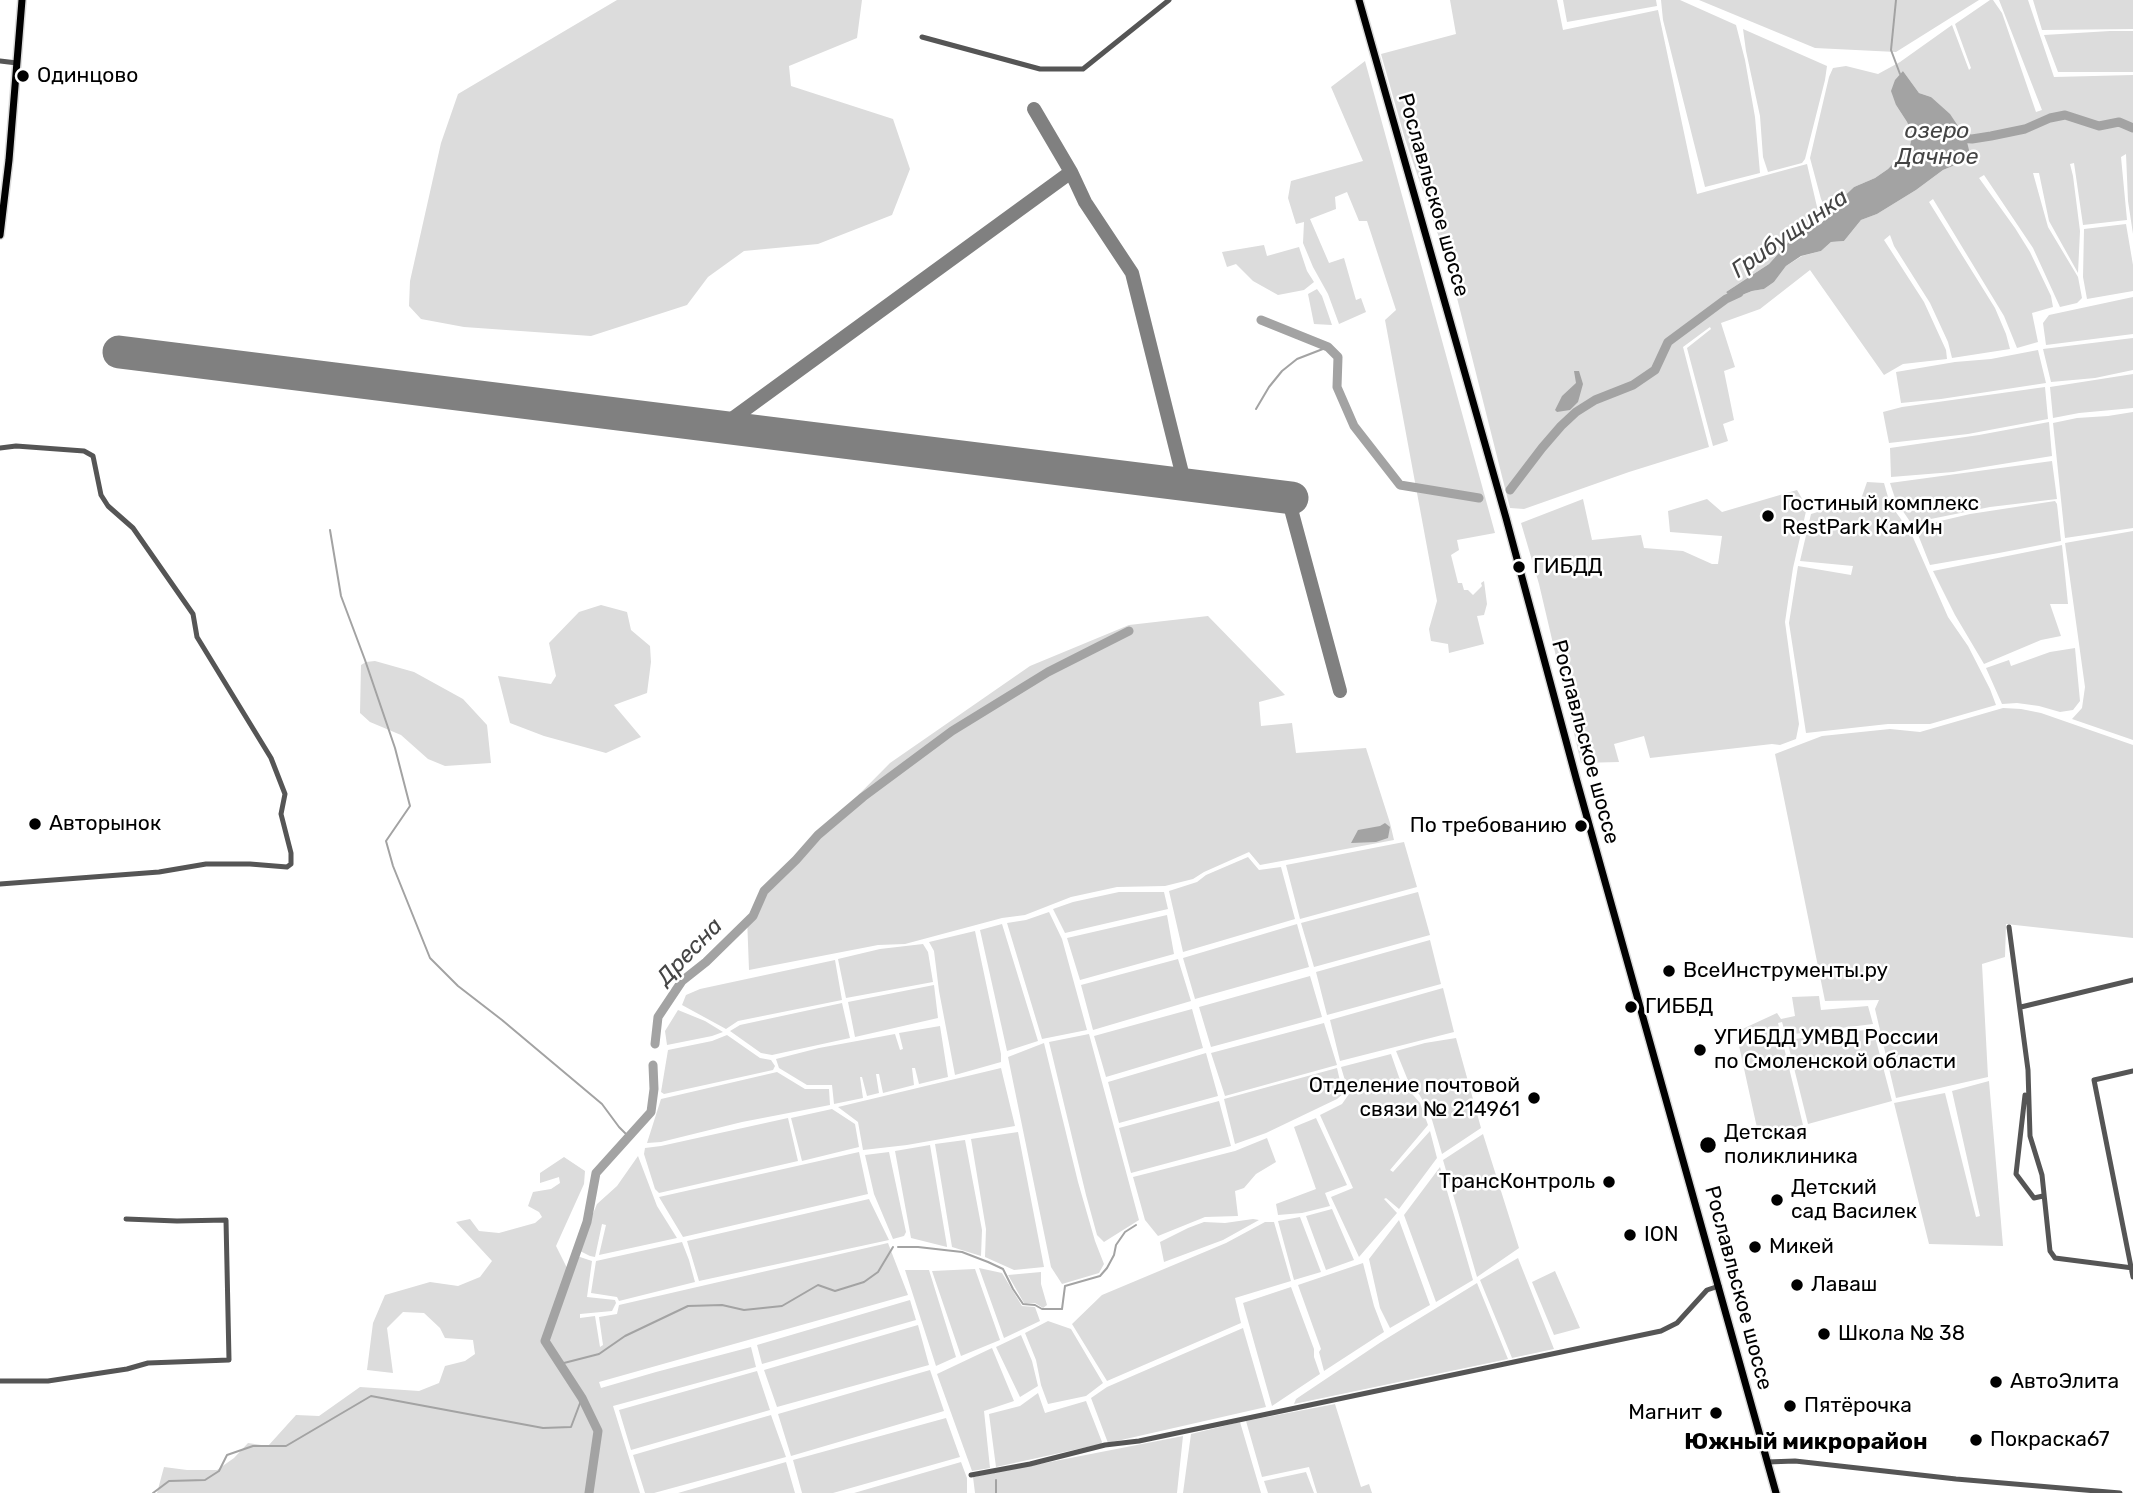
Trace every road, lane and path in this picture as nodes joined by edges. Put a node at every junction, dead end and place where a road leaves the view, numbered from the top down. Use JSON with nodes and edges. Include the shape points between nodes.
{"nodes":[{"id":1,"x":22,"y":0,"type":"edge"},
{"id":2,"x":1169,"y":0,"type":"edge"},
{"id":3,"x":1359,"y":0,"type":"edge"},
{"id":4,"x":922,"y":37,"type":"dead end"},
{"id":5,"x":0,"y":61,"type":"edge"},
{"id":6,"x":17,"y":63,"type":"junction"},
{"id":7,"x":0,"y":236,"type":"edge"},
{"id":8,"x":0,"y":448,"type":"edge"},
{"id":9,"x":0,"y":884,"type":"edge"},
{"id":10,"x":2010,"y":927,"type":"dead end"},
{"id":11,"x":2133,"y":980,"type":"edge"},
{"id":12,"x":2021,"y":1007,"type":"junction"},
{"id":13,"x":2133,"y":1071,"type":"edge"},
{"id":14,"x":2027,"y":1079,"type":"junction"},
{"id":15,"x":2043,"y":1196,"type":"junction"},
{"id":16,"x":127,"y":1219,"type":"dead end"},
{"id":17,"x":2132,"y":1268,"type":"edge"},
{"id":18,"x":2133,"y":1277,"type":"edge"},
{"id":19,"x":1719,"y":1286,"type":"junction"},
{"id":20,"x":0,"y":1381,"type":"edge"},
{"id":21,"x":1767,"y":1462,"type":"junction"},
{"id":22,"x":971,"y":1475,"type":"dead end"},
{"id":23,"x":1776,"y":1493,"type":"edge"},
{"id":24,"x":2120,"y":1493,"type":"edge"}],
"edges":[{"from":1,"to":6,"type":"main road"},
{"from":2,"to":4,"type":"street","via":[[1083,69],[1040,69]]},
{"from":3,"to":19,"type":"main road","name":"Рославльское шоссе"},
{"from":5,"to":6,"type":"street"},
{"from":6,"to":7,"type":"main road"},
{"from":8,"to":9,"type":"street","via":[[84,451],[93,456],[101,495],[133,528],[193,614],[197,637],[271,758],[285,794],[281,814],[291,864],[206,864]]},
{"from":10,"to":12,"type":"street"},
{"from":11,"to":12,"type":"street"},
{"from":12,"to":14,"type":"street"},
{"from":13,"to":17,"type":"street","via":[[2094,1080]]},
{"from":14,"to":15,"type":"street","via":[[2031,1136]]},
{"from":14,"to":15,"type":"street","via":[[2016,1174],[2034,1198]]},
{"from":15,"to":17,"type":"street","via":[[2050,1251],[2055,1258]]},
{"from":16,"to":20,"type":"street","via":[[226,1220],[229,1360],[148,1363],[48,1381]]},
{"from":17,"to":18,"type":"street"},
{"from":19,"to":21,"type":"main road","name":"Рославльское шоссе"},
{"from":19,"to":22,"type":"street","via":[[1707,1290],[1676,1323],[1661,1331]]},
{"from":21,"to":23,"type":"main road","name":"Рославльское шоссе"},
{"from":21,"to":24,"type":"street"}]}
